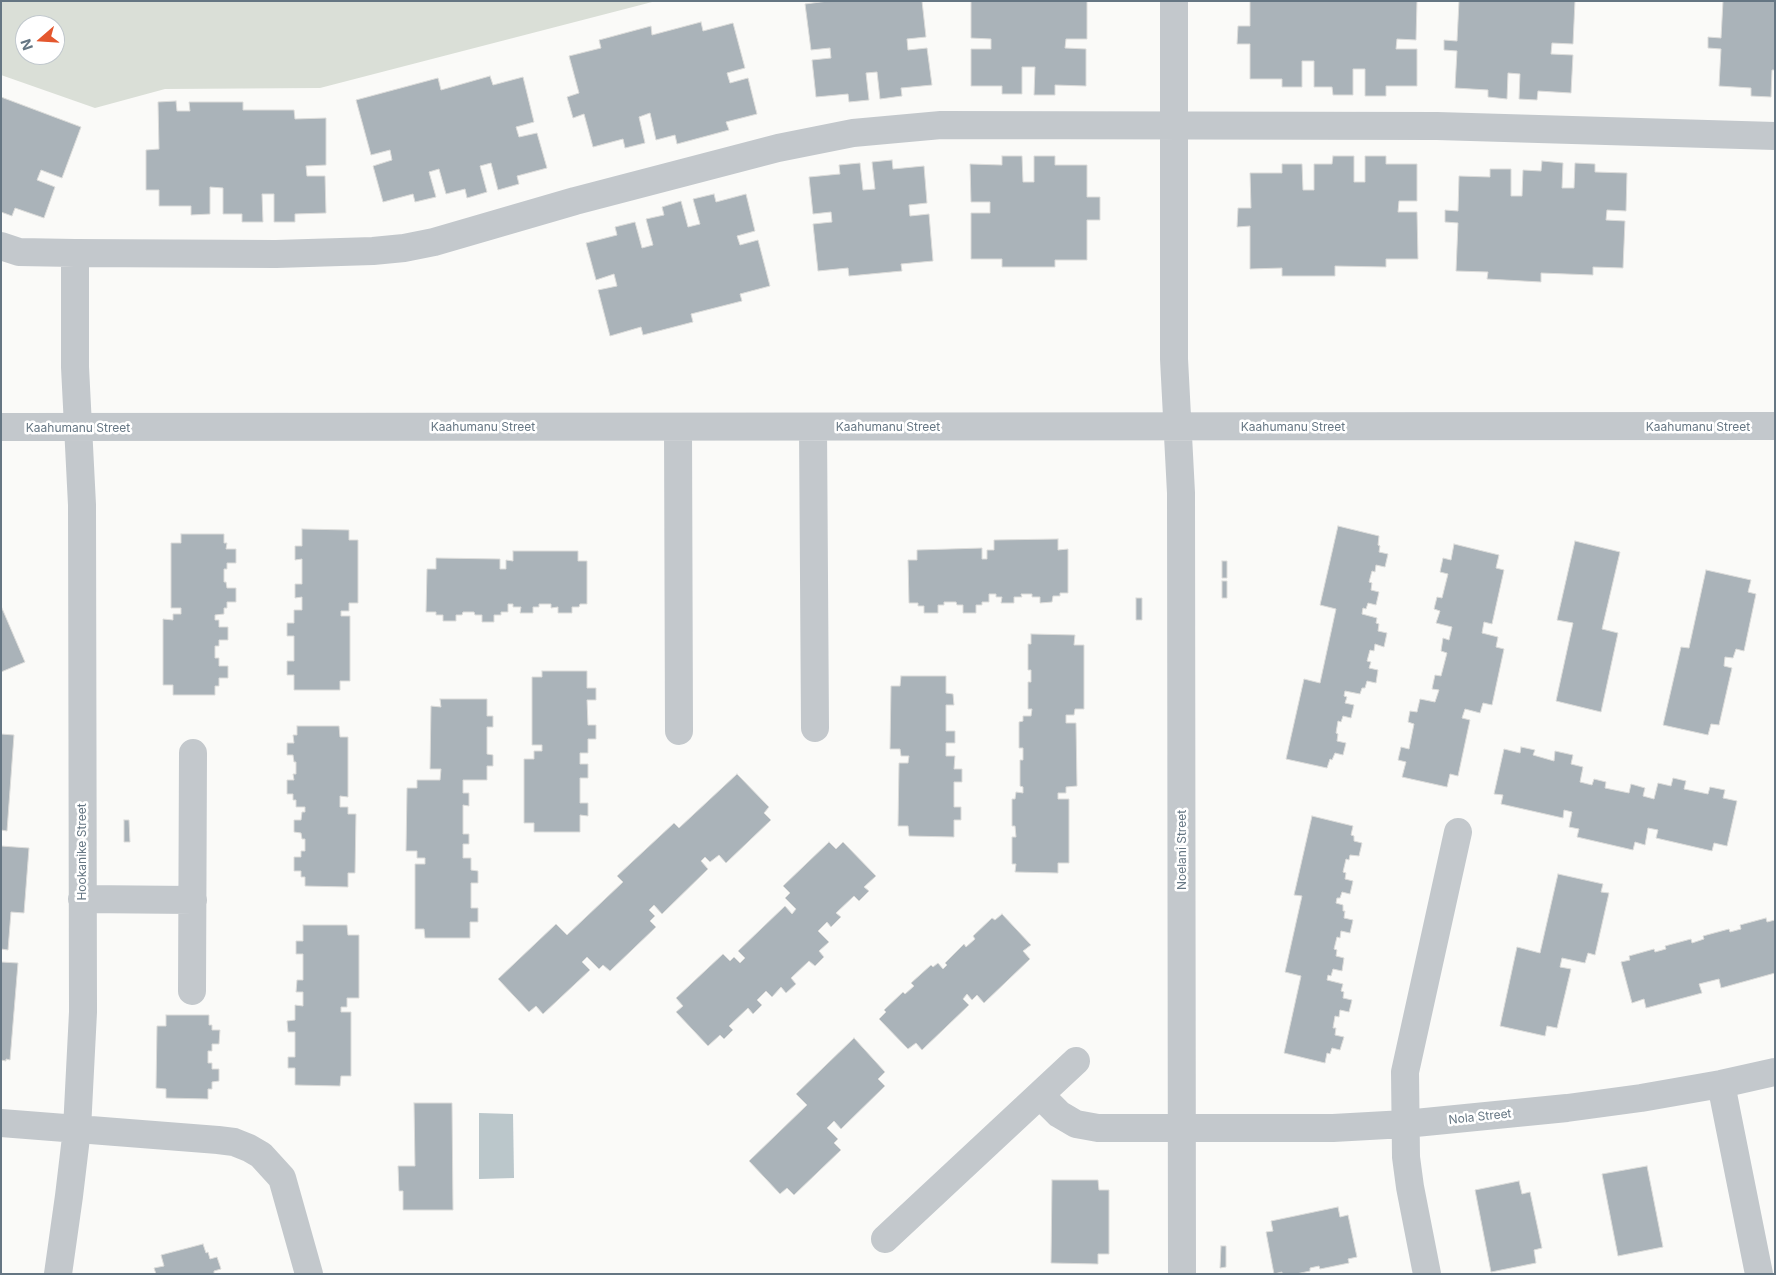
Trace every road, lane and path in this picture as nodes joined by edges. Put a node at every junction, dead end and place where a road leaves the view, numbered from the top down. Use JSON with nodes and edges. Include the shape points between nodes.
{"nodes":[{"id":1,"x":1174,"y":1,"type":"edge"},
{"id":2,"x":1174,"y":125,"type":"junction"},
{"id":3,"x":1775,"y":136,"type":"edge"},
{"id":4,"x":1,"y":246,"type":"edge"},
{"id":5,"x":75,"y":253,"type":"junction"},
{"id":6,"x":1775,"y":426,"type":"edge"},
{"id":7,"x":1,"y":427,"type":"edge"},
{"id":8,"x":678,"y":427,"type":"junction"},
{"id":9,"x":813,"y":427,"type":"junction"},
{"id":10,"x":1178,"y":427,"type":"junction"},
{"id":11,"x":78,"y":428,"type":"junction"},
{"id":12,"x":815,"y":728,"type":"dead end"},
{"id":13,"x":679,"y":731,"type":"dead end"},
{"id":14,"x":194,"y":753,"type":"dead end"},
{"id":15,"x":1458,"y":832,"type":"dead end"},
{"id":16,"x":82,"y":899,"type":"junction"},
{"id":17,"x":193,"y":900,"type":"junction"},
{"id":18,"x":192,"y":992,"type":"dead end"},
{"id":19,"x":1076,"y":1061,"type":"dead end"},
{"id":20,"x":1775,"y":1072,"type":"edge"},
{"id":21,"x":1721,"y":1084,"type":"junction"},
{"id":22,"x":1040,"y":1095,"type":"junction"},
{"id":23,"x":1,"y":1123,"type":"edge"},
{"id":24,"x":1405,"y":1124,"type":"junction"},
{"id":25,"x":77,"y":1129,"type":"junction"},
{"id":26,"x":1182,"y":1129,"type":"junction"},
{"id":27,"x":885,"y":1239,"type":"dead end"},
{"id":28,"x":58,"y":1274,"type":"edge"},
{"id":29,"x":309,"y":1274,"type":"edge"},
{"id":30,"x":1182,"y":1274,"type":"edge"},
{"id":31,"x":1427,"y":1274,"type":"edge"},
{"id":32,"x":1759,"y":1274,"type":"edge"}],
"edges":[{"from":1,"to":2,"type":"street","name":"Noelani Street"},
{"from":2,"to":3,"type":"street","via":[[1437,126]]},
{"from":2,"to":5,"type":"street","via":[[941,125],[853,133],[778,148],[404,248],[276,254]]},
{"from":2,"to":10,"type":"street","name":"Noelani Street","via":[[1174,349]]},
{"from":4,"to":5,"type":"street","via":[[19,252]]},
{"from":5,"to":11,"type":"street","name":"Hookanike Street"},
{"from":6,"to":10,"type":"street","name":"Kaahumanu Street"},
{"from":7,"to":11,"type":"street","name":"Kaahumanu Street"},
{"from":8,"to":9,"type":"street","name":"Kaahumanu Street"},
{"from":8,"to":11,"type":"street","name":"Kaahumanu Street"},
{"from":8,"to":13,"type":"street"},
{"from":9,"to":10,"type":"street","name":"Kaahumanu Street"},
{"from":9,"to":12,"type":"street"},
{"from":10,"to":26,"type":"street","name":"Noelani Street","via":[[1181,503]]},
{"from":11,"to":16,"type":"street","name":"Hookanike Street","via":[[82,505]]},
{"from":14,"to":17,"type":"street"},
{"from":15,"to":24,"type":"street","via":[[1405,1072]]},
{"from":16,"to":17,"type":"street"},
{"from":16,"to":25,"type":"street","name":"Hookanike Street","via":[[83,1012]]},
{"from":17,"to":18,"type":"street"},
{"from":19,"to":22,"type":"street"},
{"from":20,"to":21,"type":"street","name":"Nola Street"},
{"from":21,"to":24,"type":"street","name":"Nola Street","via":[[1604,1103]]},
{"from":21,"to":32,"type":"street"},
{"from":22,"to":26,"type":"street","name":"Nola Street","via":[[1059,1114],[1076,1124],[1098,1128]]},
{"from":22,"to":27,"type":"street"},
{"from":23,"to":25,"type":"street"},
{"from":24,"to":26,"type":"street","name":"Nola Street"},
{"from":24,"to":31,"type":"street","via":[[1410,1187]]},
{"from":25,"to":28,"type":"street","name":"Hookanike Street"},
{"from":25,"to":29,"type":"street","via":[[234,1142],[261,1155],[282,1178]]},
{"from":26,"to":30,"type":"street","name":"Noelani Street"}]}
